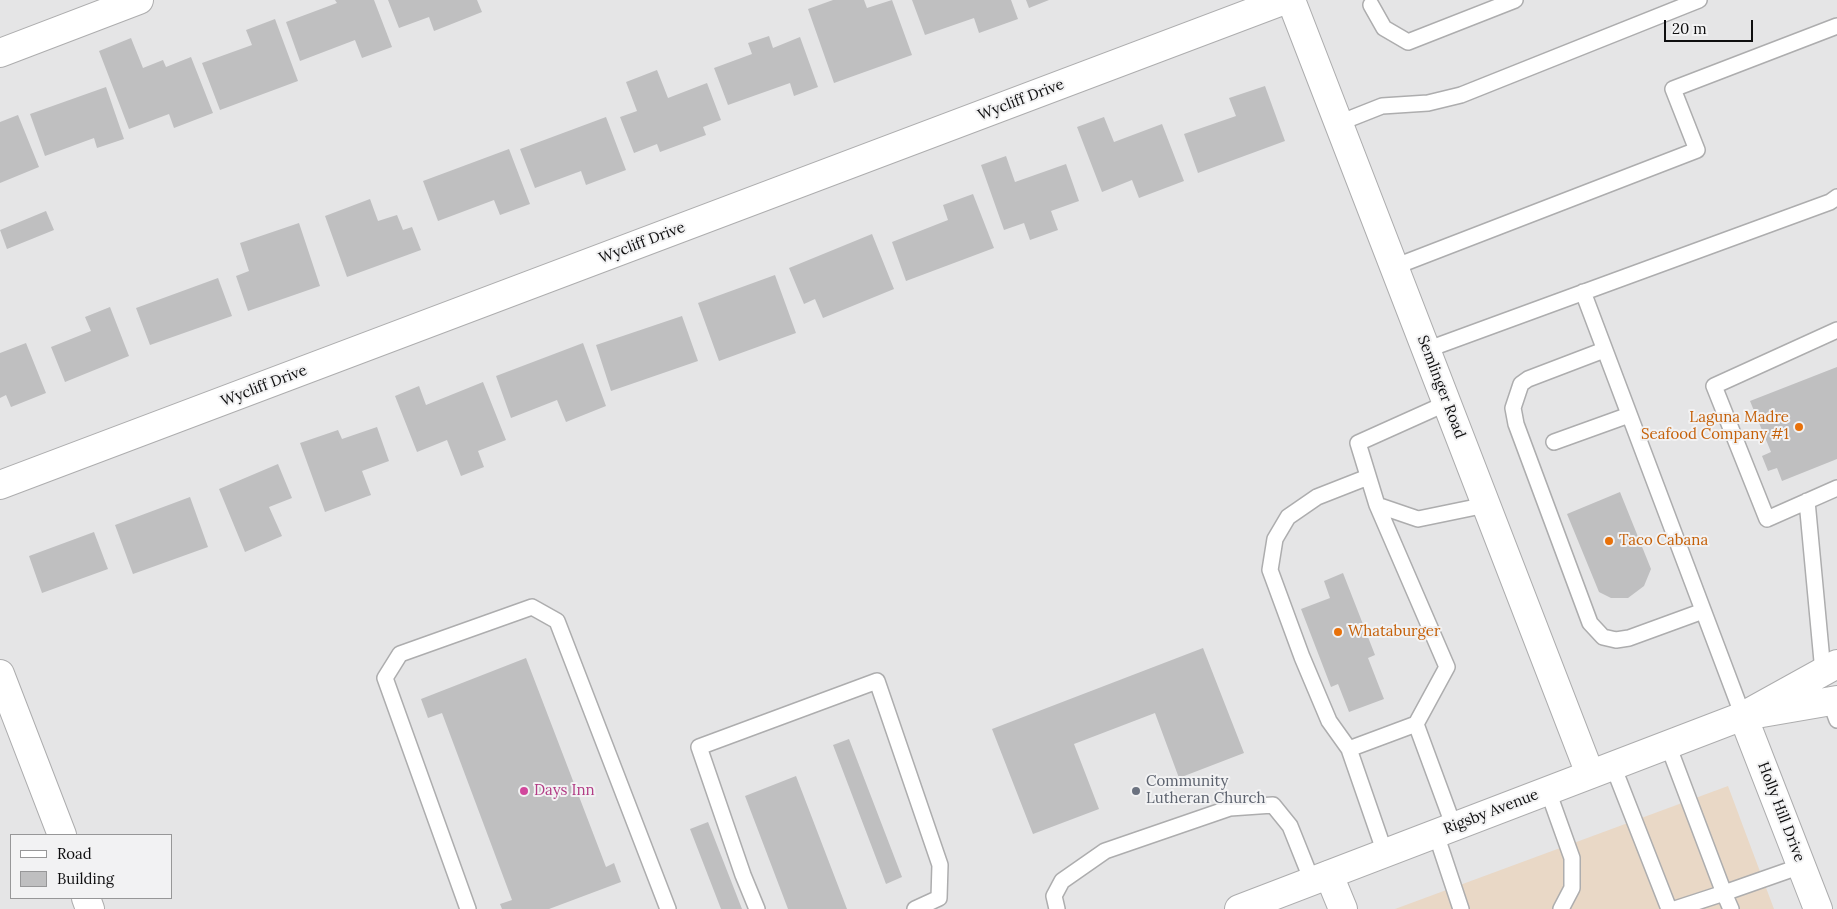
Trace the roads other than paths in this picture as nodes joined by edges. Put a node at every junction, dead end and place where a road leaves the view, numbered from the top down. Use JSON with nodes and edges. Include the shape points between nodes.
{"nodes":[{"id":1,"x":139,"y":0,"type":"edge"},
{"id":2,"x":1285,"y":0,"type":"edge"},
{"id":3,"x":1291,"y":0,"type":"edge"},
{"id":4,"x":1515,"y":0,"type":"edge"},
{"id":5,"x":1699,"y":0,"type":"edge"},
{"id":6,"x":1370,"y":5,"type":"dead end"},
{"id":7,"x":1837,"y":26,"type":"edge"},
{"id":8,"x":0,"y":53,"type":"edge"},
{"id":9,"x":1339,"y":123,"type":"junction"},
{"id":10,"x":1837,"y":196,"type":"edge"},
{"id":11,"x":1394,"y":266,"type":"junction"},
{"id":12,"x":1583,"y":292,"type":"junction"},
{"id":13,"x":1837,"y":330,"type":"edge"},
{"id":14,"x":1426,"y":350,"type":"junction"},
{"id":15,"x":1604,"y":350,"type":"junction"},
{"id":16,"x":1447,"y":403,"type":"junction"},
{"id":17,"x":1630,"y":415,"type":"junction"},
{"id":18,"x":1554,"y":442,"type":"dead end"},
{"id":19,"x":1368,"y":477,"type":"junction"},
{"id":20,"x":0,"y":485,"type":"edge"},
{"id":21,"x":1837,"y":488,"type":"edge"},
{"id":22,"x":1807,"y":501,"type":"junction"},
{"id":23,"x":1377,"y":505,"type":"junction"},
{"id":24,"x":1486,"y":505,"type":"junction"},
{"id":25,"x":1704,"y":610,"type":"junction"},
{"id":26,"x":1830,"y":668,"type":"edge"},
{"id":27,"x":0,"y":674,"type":"edge"},
{"id":28,"x":1835,"y":707,"type":"edge"},
{"id":29,"x":1743,"y":716,"type":"junction"},
{"id":30,"x":1416,"y":724,"type":"junction"},
{"id":31,"x":1668,"y":745,"type":"junction"},
{"id":32,"x":1349,"y":749,"type":"junction"},
{"id":33,"x":1602,"y":770,"type":"junction"},
{"id":34,"x":1548,"y":791,"type":"junction"},
{"id":35,"x":1445,"y":830,"type":"junction"},
{"id":36,"x":62,"y":834,"type":"edge"},
{"id":37,"x":1384,"y":853,"type":"junction"},
{"id":38,"x":1801,"y":866,"type":"junction"},
{"id":39,"x":1321,"y":878,"type":"junction"},
{"id":40,"x":1724,"y":893,"type":"junction"},
{"id":41,"x":468,"y":909,"type":"edge"},
{"id":42,"x":668,"y":909,"type":"edge"},
{"id":43,"x":757,"y":909,"type":"edge"},
{"id":44,"x":914,"y":909,"type":"edge"},
{"id":45,"x":1057,"y":909,"type":"edge"},
{"id":46,"x":1239,"y":909,"type":"edge"},
{"id":47,"x":1343,"y":909,"type":"edge"},
{"id":48,"x":1462,"y":909,"type":"edge"},
{"id":49,"x":1560,"y":909,"type":"edge"},
{"id":50,"x":1670,"y":909,"type":"edge"},
{"id":51,"x":1676,"y":909,"type":"edge"},
{"id":52,"x":1730,"y":909,"type":"edge"},
{"id":53,"x":1818,"y":909,"type":"edge"}],
"edges":[{"from":1,"to":8,"type":"street"},
{"from":2,"to":20,"type":"street","name":"Wycliff Drive"},
{"from":3,"to":9,"type":"street","name":"Semlinger Road"},
{"from":4,"to":6,"type":"lane","via":[[1408,42],[1384,28]]},
{"from":5,"to":9,"type":"lane","via":[[1461,95],[1428,103],[1382,106]]},
{"from":7,"to":11,"type":"lane","via":[[1673,89],[1697,150]]},
{"from":9,"to":11,"type":"street","name":"Semlinger Road"},
{"from":10,"to":12,"type":"lane","via":[[1830,202]]},
{"from":11,"to":14,"type":"street","name":"Semlinger Road"},
{"from":12,"to":14,"type":"lane"},
{"from":12,"to":15,"type":"lane"},
{"from":13,"to":22,"type":"lane","via":[[1714,386],[1767,519]]},
{"from":14,"to":16,"type":"street","name":"Semlinger Road"},
{"from":15,"to":17,"type":"lane"},
{"from":15,"to":25,"type":"lane","via":[[1528,379],[1521,384],[1513,408],[1516,424],[1590,623],[1603,637],[1616,640]]},
{"from":16,"to":19,"type":"lane","via":[[1358,443]]},
{"from":16,"to":24,"type":"street","name":"Semlinger Road"},
{"from":17,"to":18,"type":"lane"},
{"from":17,"to":25,"type":"lane"},
{"from":19,"to":23,"type":"lane"},
{"from":19,"to":32,"type":"lane","via":[[1317,497],[1288,517],[1275,539],[1270,570],[1329,721]]},
{"from":21,"to":22,"type":"lane"},
{"from":22,"to":26,"type":"lane"},
{"from":23,"to":24,"type":"lane","via":[[1418,519]]},
{"from":23,"to":30,"type":"lane","via":[[1448,668]]},
{"from":24,"to":33,"type":"street","name":"Semlinger Road"},
{"from":25,"to":29,"type":"lane"},
{"from":26,"to":29,"type":"street","name":"Rigsby Avenue"},
{"from":27,"to":36,"type":"street"},
{"from":28,"to":29,"type":"street","name":"Rigsby Avenue"},
{"from":29,"to":31,"type":"street","name":"Rigsby Avenue"},
{"from":29,"to":38,"type":"street","name":"Holly Hill Drive"},
{"from":30,"to":32,"type":"lane"},
{"from":30,"to":35,"type":"lane"},
{"from":31,"to":33,"type":"street","name":"Rigsby Avenue"},
{"from":31,"to":40,"type":"lane"},
{"from":32,"to":37,"type":"lane"},
{"from":33,"to":34,"type":"street","name":"Rigsby Avenue"},
{"from":33,"to":50,"type":"lane"},
{"from":34,"to":35,"type":"street","name":"Rigsby Avenue"},
{"from":34,"to":49,"type":"lane","via":[[1572,858],[1572,888]]},
{"from":35,"to":37,"type":"street","name":"Rigsby Avenue"},
{"from":35,"to":48,"type":"lane"},
{"from":37,"to":39,"type":"street","name":"Rigsby Avenue"},
{"from":38,"to":40,"type":"lane"},
{"from":38,"to":53,"type":"street","name":"Holly Hill Drive"},
{"from":39,"to":45,"type":"lane","via":[[1290,826],[1272,805],[1230,808],[1105,851],[1062,881],[1054,896]]},
{"from":39,"to":46,"type":"street","name":"Rigsby Avenue"},
{"from":39,"to":47,"type":"street"},
{"from":40,"to":51,"type":"lane"},
{"from":40,"to":52,"type":"lane"},
{"from":41,"to":42,"type":"lane","via":[[385,678],[400,654],[532,607],[557,621]]},
{"from":43,"to":44,"type":"lane","via":[[742,875],[699,747],[877,681],[940,865],[939,898]]}]}
